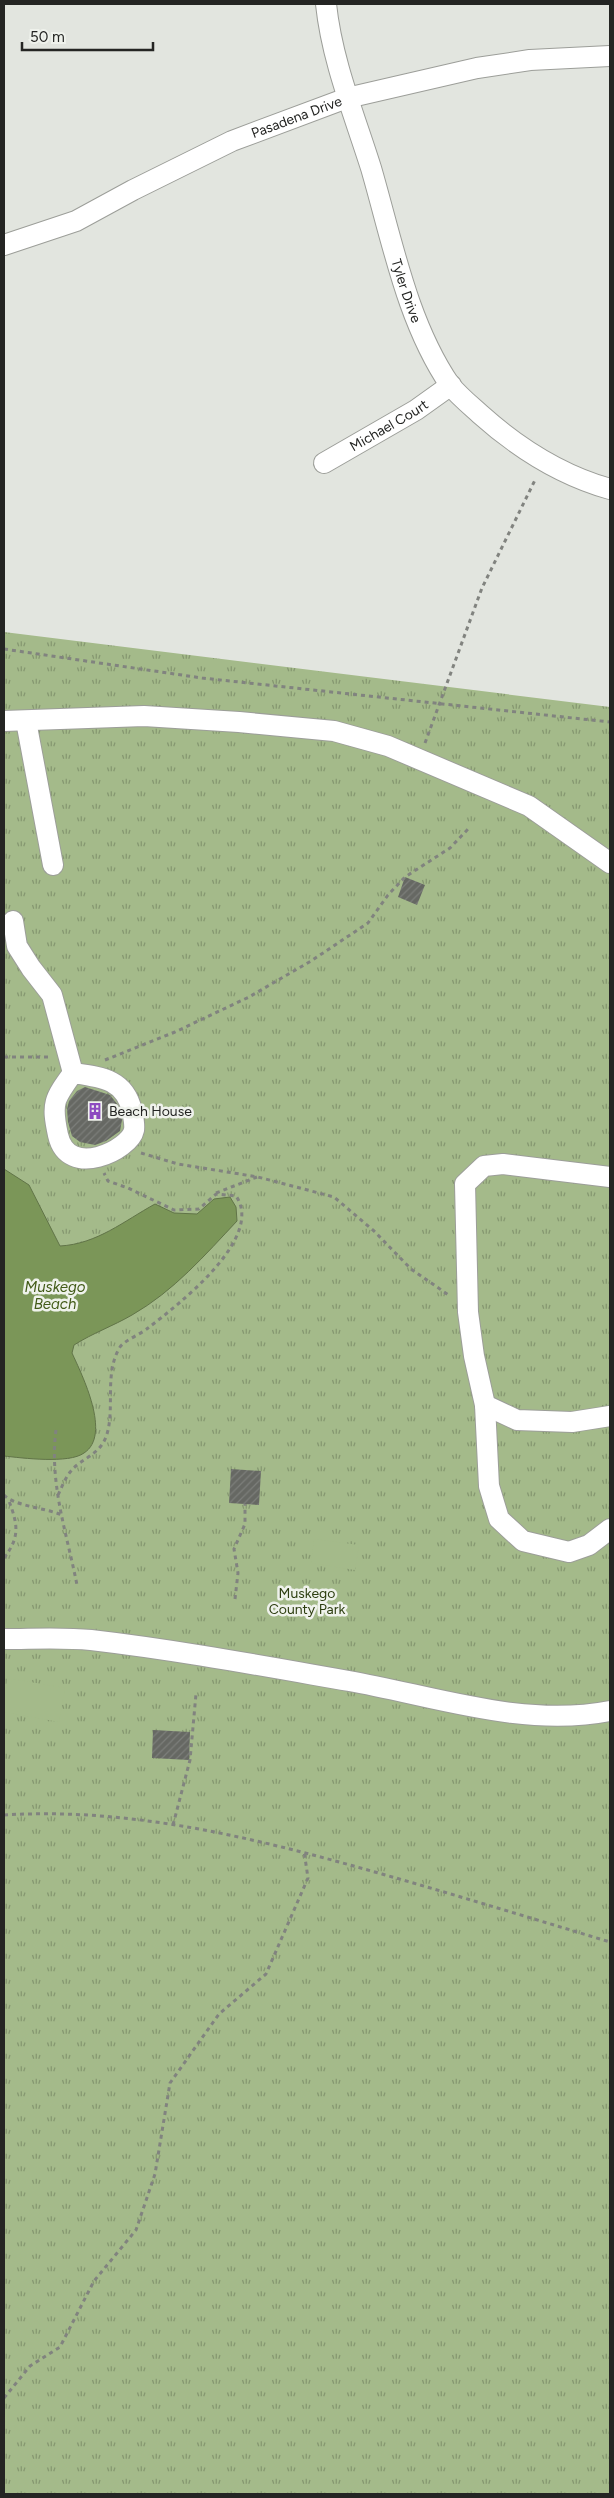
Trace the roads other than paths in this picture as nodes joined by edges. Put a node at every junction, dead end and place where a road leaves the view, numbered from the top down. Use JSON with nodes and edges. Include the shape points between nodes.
{"nodes":[{"id":1,"x":326,"y":4,"type":"edge"},
{"id":2,"x":610,"y":56,"type":"edge"},
{"id":3,"x":347,"y":98,"type":"junction"},
{"id":4,"x":4,"y":245,"type":"edge"},
{"id":5,"x":451,"y":385,"type":"junction"},
{"id":6,"x":324,"y":463,"type":"dead end"},
{"id":7,"x":610,"y":488,"type":"edge"},
{"id":8,"x":4,"y":721,"type":"edge"},
{"id":9,"x":26,"y":721,"type":"junction"},
{"id":10,"x":610,"y":863,"type":"edge"},
{"id":11,"x":53,"y":865,"type":"dead end"},
{"id":12,"x":13,"y":921,"type":"dead end"},
{"id":13,"x":71,"y":1064,"type":"junction"},
{"id":14,"x":610,"y":1177,"type":"edge"},
{"id":15,"x":485,"y":1405,"type":"junction"},
{"id":16,"x":610,"y":1416,"type":"edge"},
{"id":17,"x":610,"y":1529,"type":"edge"},
{"id":18,"x":4,"y":1639,"type":"edge"},
{"id":19,"x":610,"y":1711,"type":"edge"}],
"edges":[{"from":1,"to":3,"type":"street","name":"Tyler Drive"},
{"from":2,"to":3,"type":"street","name":"Pasadena Drive","via":[[530,60],[477,68]]},
{"from":3,"to":4,"type":"street","name":"Pasadena Drive","via":[[232,141],[76,221]]},
{"from":3,"to":5,"type":"street","name":"Tyler Drive","via":[[409,296],[426,339]]},
{"from":5,"to":6,"type":"street","name":"Michael Court","via":[[416,410]]},
{"from":5,"to":7,"type":"street","name":"Tyler Drive","via":[[504,435],[544,461],[592,484]]},
{"from":8,"to":9,"type":"street"},
{"from":9,"to":10,"type":"street","via":[[144,716],[334,731],[420,758],[529,806]]},
{"from":9,"to":11,"type":"street"},
{"from":12,"to":13,"type":"street","via":[[17,946],[52,995]]},
{"from":13,"to":13,"type":"street","via":[[53,1107],[60,1144],[66,1153],[78,1159],[94,1158],[128,1140],[134,1130],[129,1099],[118,1085]]},
{"from":14,"to":15,"type":"street","via":[[503,1164],[484,1166],[465,1184],[468,1312]]},
{"from":15,"to":16,"type":"street","via":[[518,1420],[572,1422]]},
{"from":15,"to":17,"type":"street","via":[[488,1486],[499,1519],[523,1541],[569,1552],[589,1545]]},
{"from":18,"to":19,"type":"street","via":[[89,1640],[126,1645],[350,1681],[457,1706],[539,1715]]}]}
